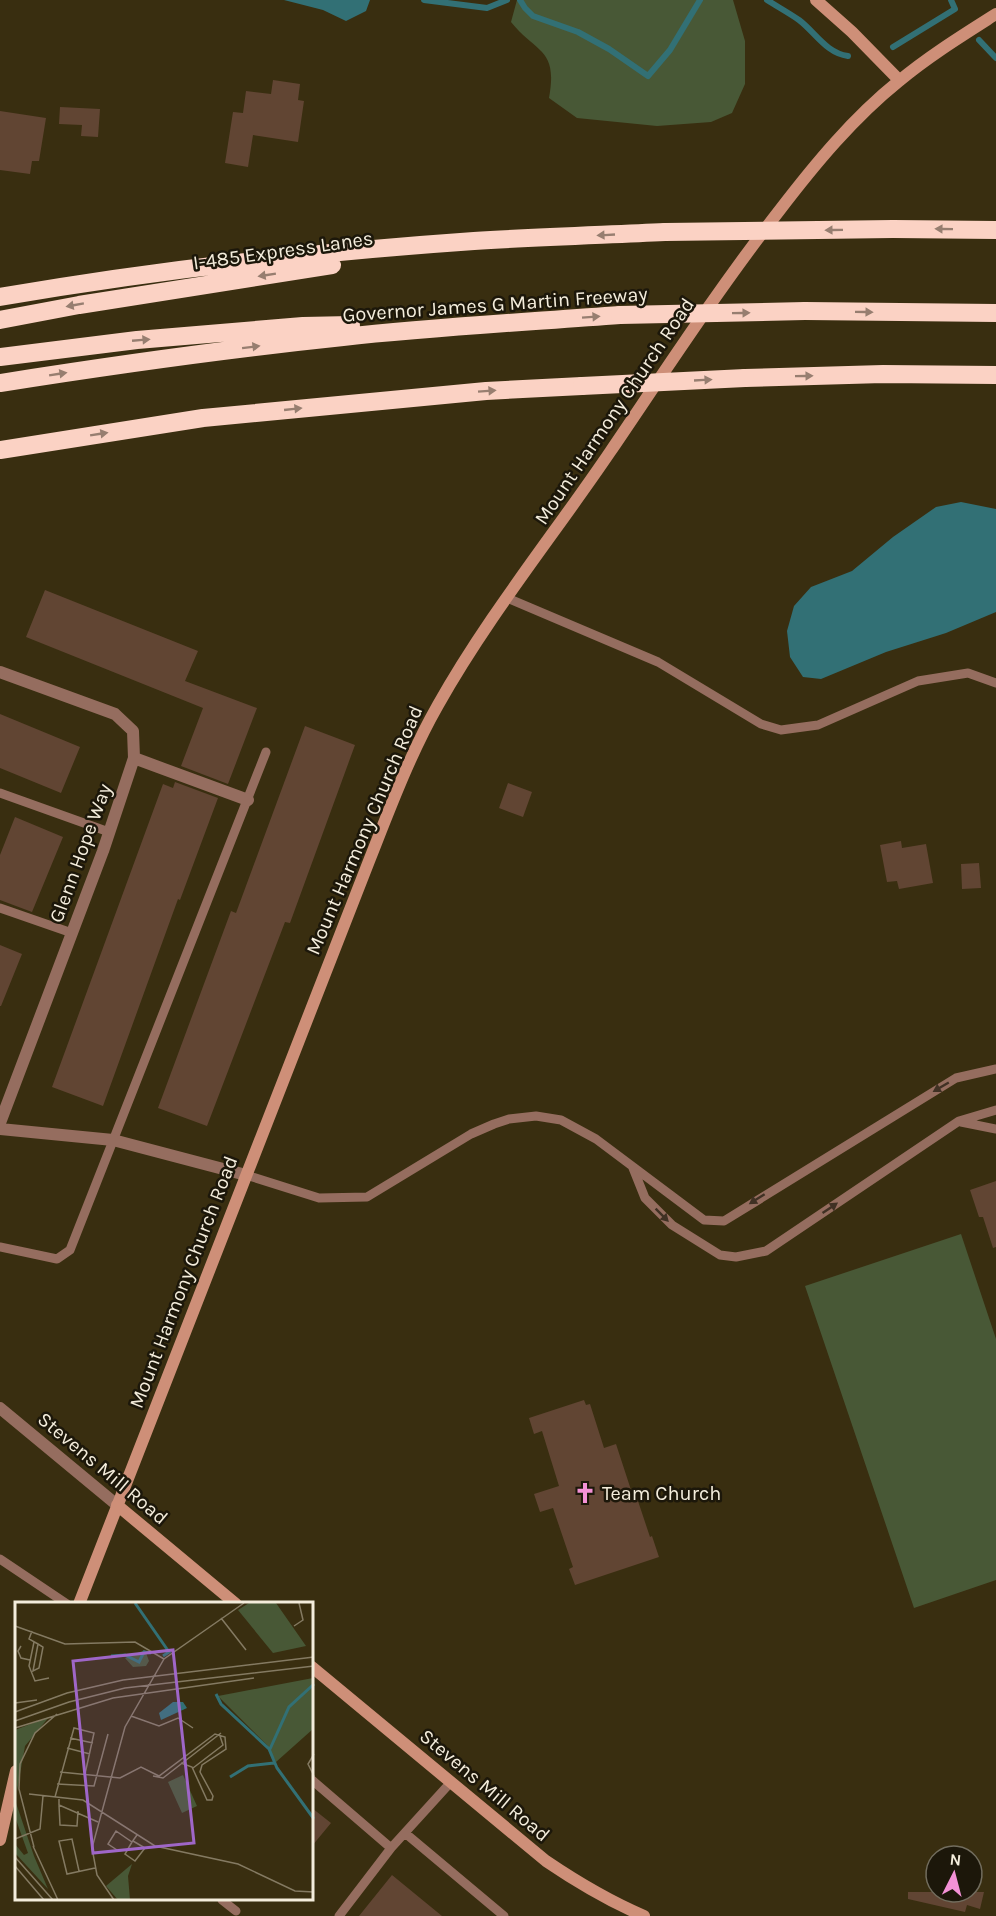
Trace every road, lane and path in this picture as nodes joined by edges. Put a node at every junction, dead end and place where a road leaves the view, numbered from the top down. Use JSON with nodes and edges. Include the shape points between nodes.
{"nodes":[{"id":1,"x":816,"y":0,"type":"edge"},
{"id":2,"x":996,"y":14,"type":"edge"},
{"id":3,"x":899,"y":80,"type":"junction"},
{"id":4,"x":996,"y":230,"type":"edge"},
{"id":5,"x":575,"y":237,"type":"junction"},
{"id":6,"x":0,"y":297,"type":"edge"},
{"id":7,"x":996,"y":314,"type":"edge"},
{"id":8,"x":0,"y":320,"type":"edge"},
{"id":9,"x":558,"y":320,"type":"junction"},
{"id":10,"x":0,"y":357,"type":"edge"},
{"id":11,"x":996,"y":375,"type":"edge"},
{"id":12,"x":0,"y":383,"type":"edge"},
{"id":13,"x":0,"y":450,"type":"edge"},
{"id":14,"x":507,"y":598,"type":"junction"},
{"id":15,"x":0,"y":672,"type":"edge"},
{"id":16,"x":996,"y":683,"type":"edge"},
{"id":17,"x":266,"y":752,"type":"dead end"},
{"id":18,"x":134,"y":758,"type":"junction"},
{"id":19,"x":0,"y":793,"type":"edge"},
{"id":20,"x":248,"y":800,"type":"junction"},
{"id":21,"x":109,"y":832,"type":"junction"},
{"id":22,"x":0,"y":908,"type":"edge"},
{"id":23,"x":72,"y":933,"type":"junction"},
{"id":24,"x":996,"y":1069,"type":"edge"},
{"id":25,"x":996,"y":1110,"type":"edge"},
{"id":26,"x":959,"y":1121,"type":"junction"},
{"id":27,"x":0,"y":1123,"type":"edge"},
{"id":28,"x":0,"y":1129,"type":"edge"},
{"id":29,"x":996,"y":1129,"type":"edge"},
{"id":30,"x":113,"y":1140,"type":"junction"},
{"id":31,"x":632,"y":1166,"type":"junction"},
{"id":32,"x":246,"y":1175,"type":"junction"},
{"id":33,"x":0,"y":1247,"type":"edge"},
{"id":34,"x":0,"y":1408,"type":"edge"},
{"id":35,"x":117,"y":1505,"type":"junction"},
{"id":36,"x":0,"y":1559,"type":"edge"},
{"id":37,"x":65,"y":1602,"type":"edge"},
{"id":38,"x":80,"y":1602,"type":"edge"},
{"id":39,"x":234,"y":1602,"type":"edge"},
{"id":40,"x":314,"y":1669,"type":"edge"},
{"id":41,"x":15,"y":1775,"type":"edge"},
{"id":42,"x":314,"y":1782,"type":"edge"},
{"id":43,"x":451,"y":1782,"type":"junction"},
{"id":44,"x":405,"y":1833,"type":"junction"},
{"id":45,"x":0,"y":1840,"type":"edge"},
{"id":46,"x":391,"y":1848,"type":"junction"},
{"id":47,"x":224,"y":1901,"type":"edge"},
{"id":48,"x":236,"y":1911,"type":"dead end"},
{"id":49,"x":339,"y":1916,"type":"edge"},
{"id":50,"x":504,"y":1916,"type":"edge"},
{"id":51,"x":644,"y":1916,"type":"edge"}],
"edges":[{"from":1,"to":3,"type":"street"},
{"from":2,"to":3,"type":"street","name":"Mount Harmony Church Road"},
{"from":3,"to":14,"type":"street","name":"Mount Harmony Church Road","via":[[824,156],[739,263]]},
{"from":4,"to":5,"type":"highway","one_way":true,"bridge":true,"via":[[665,232]]},
{"from":5,"to":6,"type":"highway","via":[[324,254]]},
{"from":5,"to":8,"type":"highway","name":"I-485 Express Lanes","one_way":true,"via":[[370,259]]},
{"from":9,"to":7,"type":"highway","name":"Governor James G Martin Freeway","one_way":true,"bridge":true,"via":[[805,311]]},
{"from":10,"to":9,"type":"highway","one_way":true,"via":[[303,326]]},
{"from":12,"to":9,"type":"highway","name":"Governor James G Martin Freeway","one_way":true,"via":[[344,336]]},
{"from":13,"to":11,"type":"highway","one_way":true,"bridge":true,"via":[[203,418],[486,391],[745,378]]},
{"from":14,"to":16,"type":"lane","via":[[658,662],[761,724],[781,730],[818,725],[918,681],[968,673]]},
{"from":14,"to":32,"type":"street","name":"Mount Harmony Church Road","via":[[472,649],[420,739]]},
{"from":15,"to":18,"type":"street","name":"Glenn Hope Way","via":[[115,714],[133,731]]},
{"from":17,"to":20,"type":"lane"},
{"from":18,"to":20,"type":"street"},
{"from":18,"to":21,"type":"street","name":"Glenn Hope Way"},
{"from":19,"to":21,"type":"lane"},
{"from":20,"to":30,"type":"lane"},
{"from":21,"to":23,"type":"street","name":"Glenn Hope Way"},
{"from":22,"to":23,"type":"lane"},
{"from":23,"to":27,"type":"street","name":"Glenn Hope Way"},
{"from":24,"to":31,"type":"lane","one_way":true,"via":[[956,1078],[724,1221],[704,1220]]},
{"from":25,"to":26,"type":"lane"},
{"from":26,"to":29,"type":"lane"},
{"from":31,"to":26,"type":"lane","one_way":true,"via":[[645,1198],[672,1225],[720,1255],[736,1257],[766,1251]]},
{"from":28,"to":30,"type":"street"},
{"from":30,"to":32,"type":"street"},
{"from":30,"to":33,"type":"lane","via":[[70,1250],[57,1259]]},
{"from":31,"to":32,"type":"lane","via":[[596,1139],[561,1120],[536,1116],[509,1119],[471,1134],[368,1197],[319,1198]]},
{"from":32,"to":35,"type":"street","name":"Mount Harmony Church Road"},
{"from":34,"to":35,"type":"street","name":"Stevens Mill Road"},
{"from":35,"to":38,"type":"street","name":"Mount Harmony Church Road"},
{"from":35,"to":39,"type":"street","name":"Stevens Mill Road"},
{"from":36,"to":37,"type":"lane"},
{"from":40,"to":43,"type":"street","name":"Stevens Mill Road"},
{"from":41,"to":45,"type":"street"},
{"from":42,"to":46,"type":"lane"},
{"from":43,"to":44,"type":"lane"},
{"from":43,"to":51,"type":"street","name":"Stevens Mill Road","via":[[546,1861]]},
{"from":44,"to":46,"type":"lane"},
{"from":44,"to":50,"type":"lane"},
{"from":46,"to":49,"type":"lane"},
{"from":47,"to":48,"type":"lane"}]}
